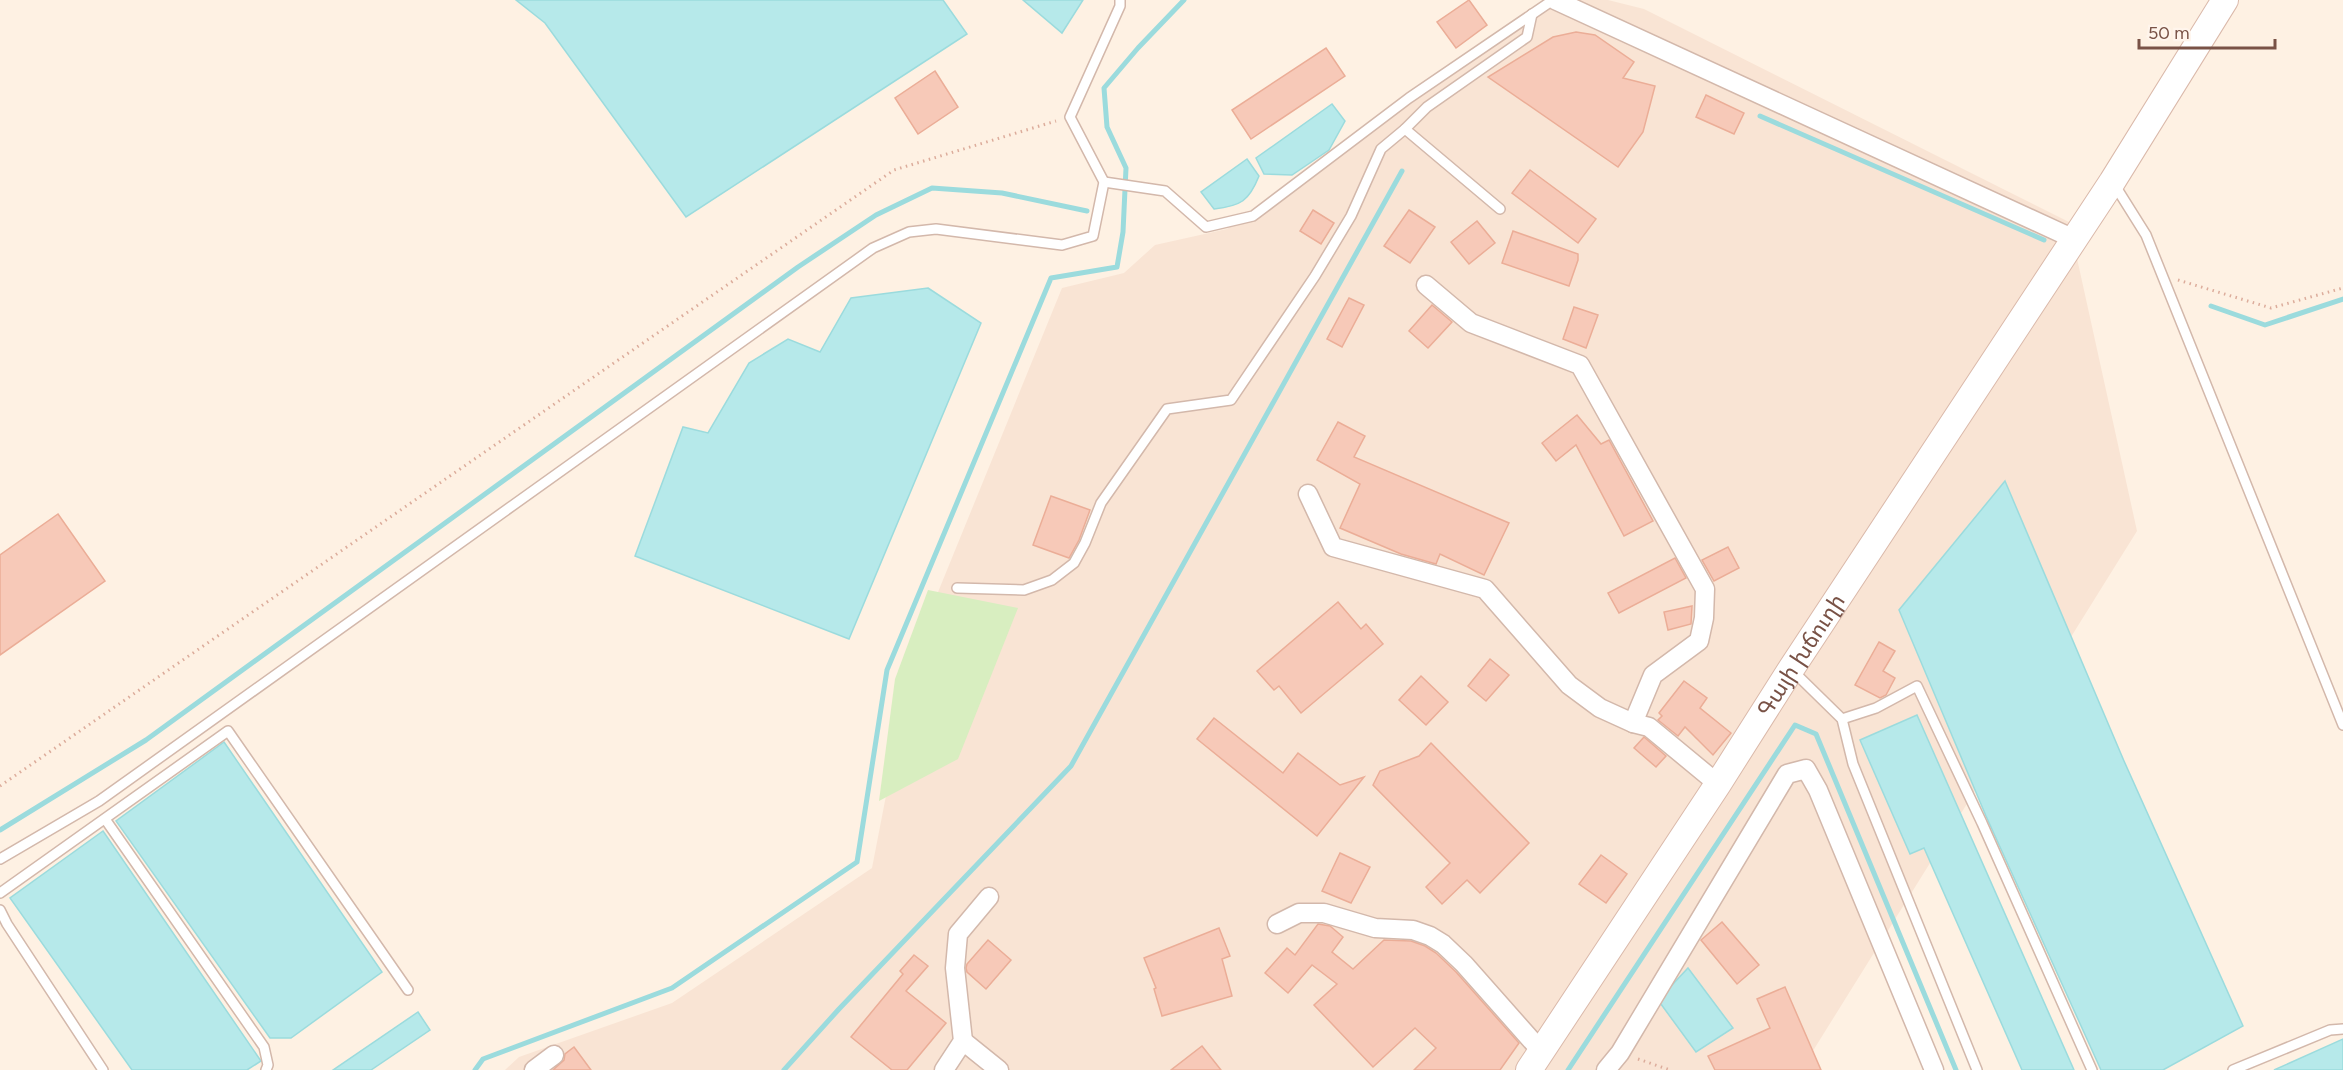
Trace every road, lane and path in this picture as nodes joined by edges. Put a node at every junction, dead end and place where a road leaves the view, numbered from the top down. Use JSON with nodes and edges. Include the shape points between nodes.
{"nodes":[{"id":1,"x":1120,"y":0,"type":"edge"},
{"id":2,"x":1554,"y":0,"type":"edge"},
{"id":3,"x":2225,"y":0,"type":"edge"},
{"id":4,"x":1532,"y":14,"type":"junction"},
{"id":5,"x":1070,"y":117,"type":"junction"},
{"id":6,"x":1405,"y":129,"type":"junction"},
{"id":7,"x":1107,"y":182,"type":"junction"},
{"id":8,"x":2112,"y":182,"type":"junction"},
{"id":9,"x":1500,"y":209,"type":"dead end"},
{"id":10,"x":2074,"y":239,"type":"junction"},
{"id":11,"x":2161,"y":276,"type":"junction"},
{"id":12,"x":1426,"y":285,"type":"dead end"},
{"id":13,"x":2343,"y":288,"type":"edge"},
{"id":14,"x":1308,"y":494,"type":"dead end"},
{"id":15,"x":957,"y":588,"type":"dead end"},
{"id":16,"x":1791,"y":669,"type":"junction"},
{"id":17,"x":1842,"y":718,"type":"junction"},
{"id":18,"x":1633,"y":723,"type":"junction"},
{"id":19,"x":2343,"y":724,"type":"edge"},
{"id":20,"x":1719,"y":784,"type":"junction"},
{"id":21,"x":0,"y":786,"type":"edge"},
{"id":22,"x":105,"y":819,"type":"junction"},
{"id":23,"x":0,"y":859,"type":"edge"},
{"id":24,"x":0,"y":893,"type":"edge"},
{"id":25,"x":989,"y":897,"type":"dead end"},
{"id":26,"x":0,"y":910,"type":"edge"},
{"id":27,"x":1277,"y":924,"type":"dead end"},
{"id":28,"x":408,"y":990,"type":"dead end"},
{"id":29,"x":2343,"y":1029,"type":"edge"},
{"id":30,"x":963,"y":1041,"type":"junction"},
{"id":31,"x":1620,"y":1053,"type":"junction"},
{"id":32,"x":554,"y":1055,"type":"dead end"},
{"id":33,"x":1535,"y":1060,"type":"edge"},
{"id":34,"x":103,"y":1070,"type":"edge"},
{"id":35,"x":266,"y":1070,"type":"edge"},
{"id":36,"x":534,"y":1070,"type":"edge"},
{"id":37,"x":944,"y":1070,"type":"edge"},
{"id":38,"x":999,"y":1070,"type":"edge"},
{"id":39,"x":1606,"y":1070,"type":"edge"},
{"id":40,"x":1670,"y":1070,"type":"edge"},
{"id":41,"x":1934,"y":1070,"type":"edge"},
{"id":42,"x":1977,"y":1070,"type":"edge"},
{"id":43,"x":2092,"y":1070,"type":"edge"},
{"id":44,"x":2233,"y":1070,"type":"edge"}],
"edges":[{"from":1,"to":5,"type":"lane"},
{"from":2,"to":4,"type":"lane"},
{"from":2,"to":10,"type":"street"},
{"from":3,"to":8,"type":"main road","name":"Գայի խճուղի"},
{"from":4,"to":6,"type":"lane","via":[[1527,37],[1427,107]]},
{"from":4,"to":7,"type":"lane","via":[[1409,98],[1253,216],[1206,226],[1165,192]]},
{"from":5,"to":7,"type":"lane"},
{"from":5,"to":21,"type":"path","via":[[894,170]]},
{"from":6,"to":9,"type":"lane"},
{"from":6,"to":15,"type":"lane","via":[[1381,149],[1351,216],[1232,400],[1167,409],[1101,503],[1074,564],[1052,580],[1024,590]]},
{"from":7,"to":23,"type":"lane","via":[[1093,236],[1062,245],[936,229],[909,232],[873,248],[99,801]]},
{"from":8,"to":10,"type":"main road","name":"Գայի խճուղի"},
{"from":8,"to":11,"type":"lane","via":[[2146,235]]},
{"from":10,"to":16,"type":"main road","name":"Գայի խճուղի"},
{"from":11,"to":13,"type":"path","via":[[2271,308]]},
{"from":11,"to":19,"type":"lane"},
{"from":12,"to":18,"type":"street","via":[[1471,323],[1580,364],[1705,590],[1699,641],[1653,675]]},
{"from":14,"to":18,"type":"street","via":[[1333,547],[1485,589],[1569,685],[1600,708]]},
{"from":16,"to":17,"type":"lane"},
{"from":16,"to":20,"type":"main road","name":"Գայի խճուղի"},
{"from":17,"to":42,"type":"lane","via":[[1853,764]]},
{"from":17,"to":43,"type":"lane","via":[[1876,708],[1917,686]]},
{"from":18,"to":20,"type":"street","via":[[1649,727]]},
{"from":20,"to":33,"type":"main road","name":"Գայի խճուղի"},
{"from":22,"to":24,"type":"lane"},
{"from":22,"to":28,"type":"lane","via":[[228,731]]},
{"from":22,"to":35,"type":"lane","via":[[264,1047]]},
{"from":25,"to":30,"type":"street","via":[[958,934],[955,968]]},
{"from":26,"to":34,"type":"lane"},
{"from":27,"to":33,"type":"street","via":[[1299,913],[1323,913],[1375,928],[1413,930],[1430,936],[1464,964]]},
{"from":29,"to":44,"type":"lane","via":[[2330,1030]]},
{"from":30,"to":37,"type":"street"},
{"from":30,"to":38,"type":"street"},
{"from":31,"to":39,"type":"street"},
{"from":31,"to":40,"type":"path"},
{"from":31,"to":41,"type":"street","via":[[1787,774],[1806,769]]},
{"from":32,"to":36,"type":"street"}]}
